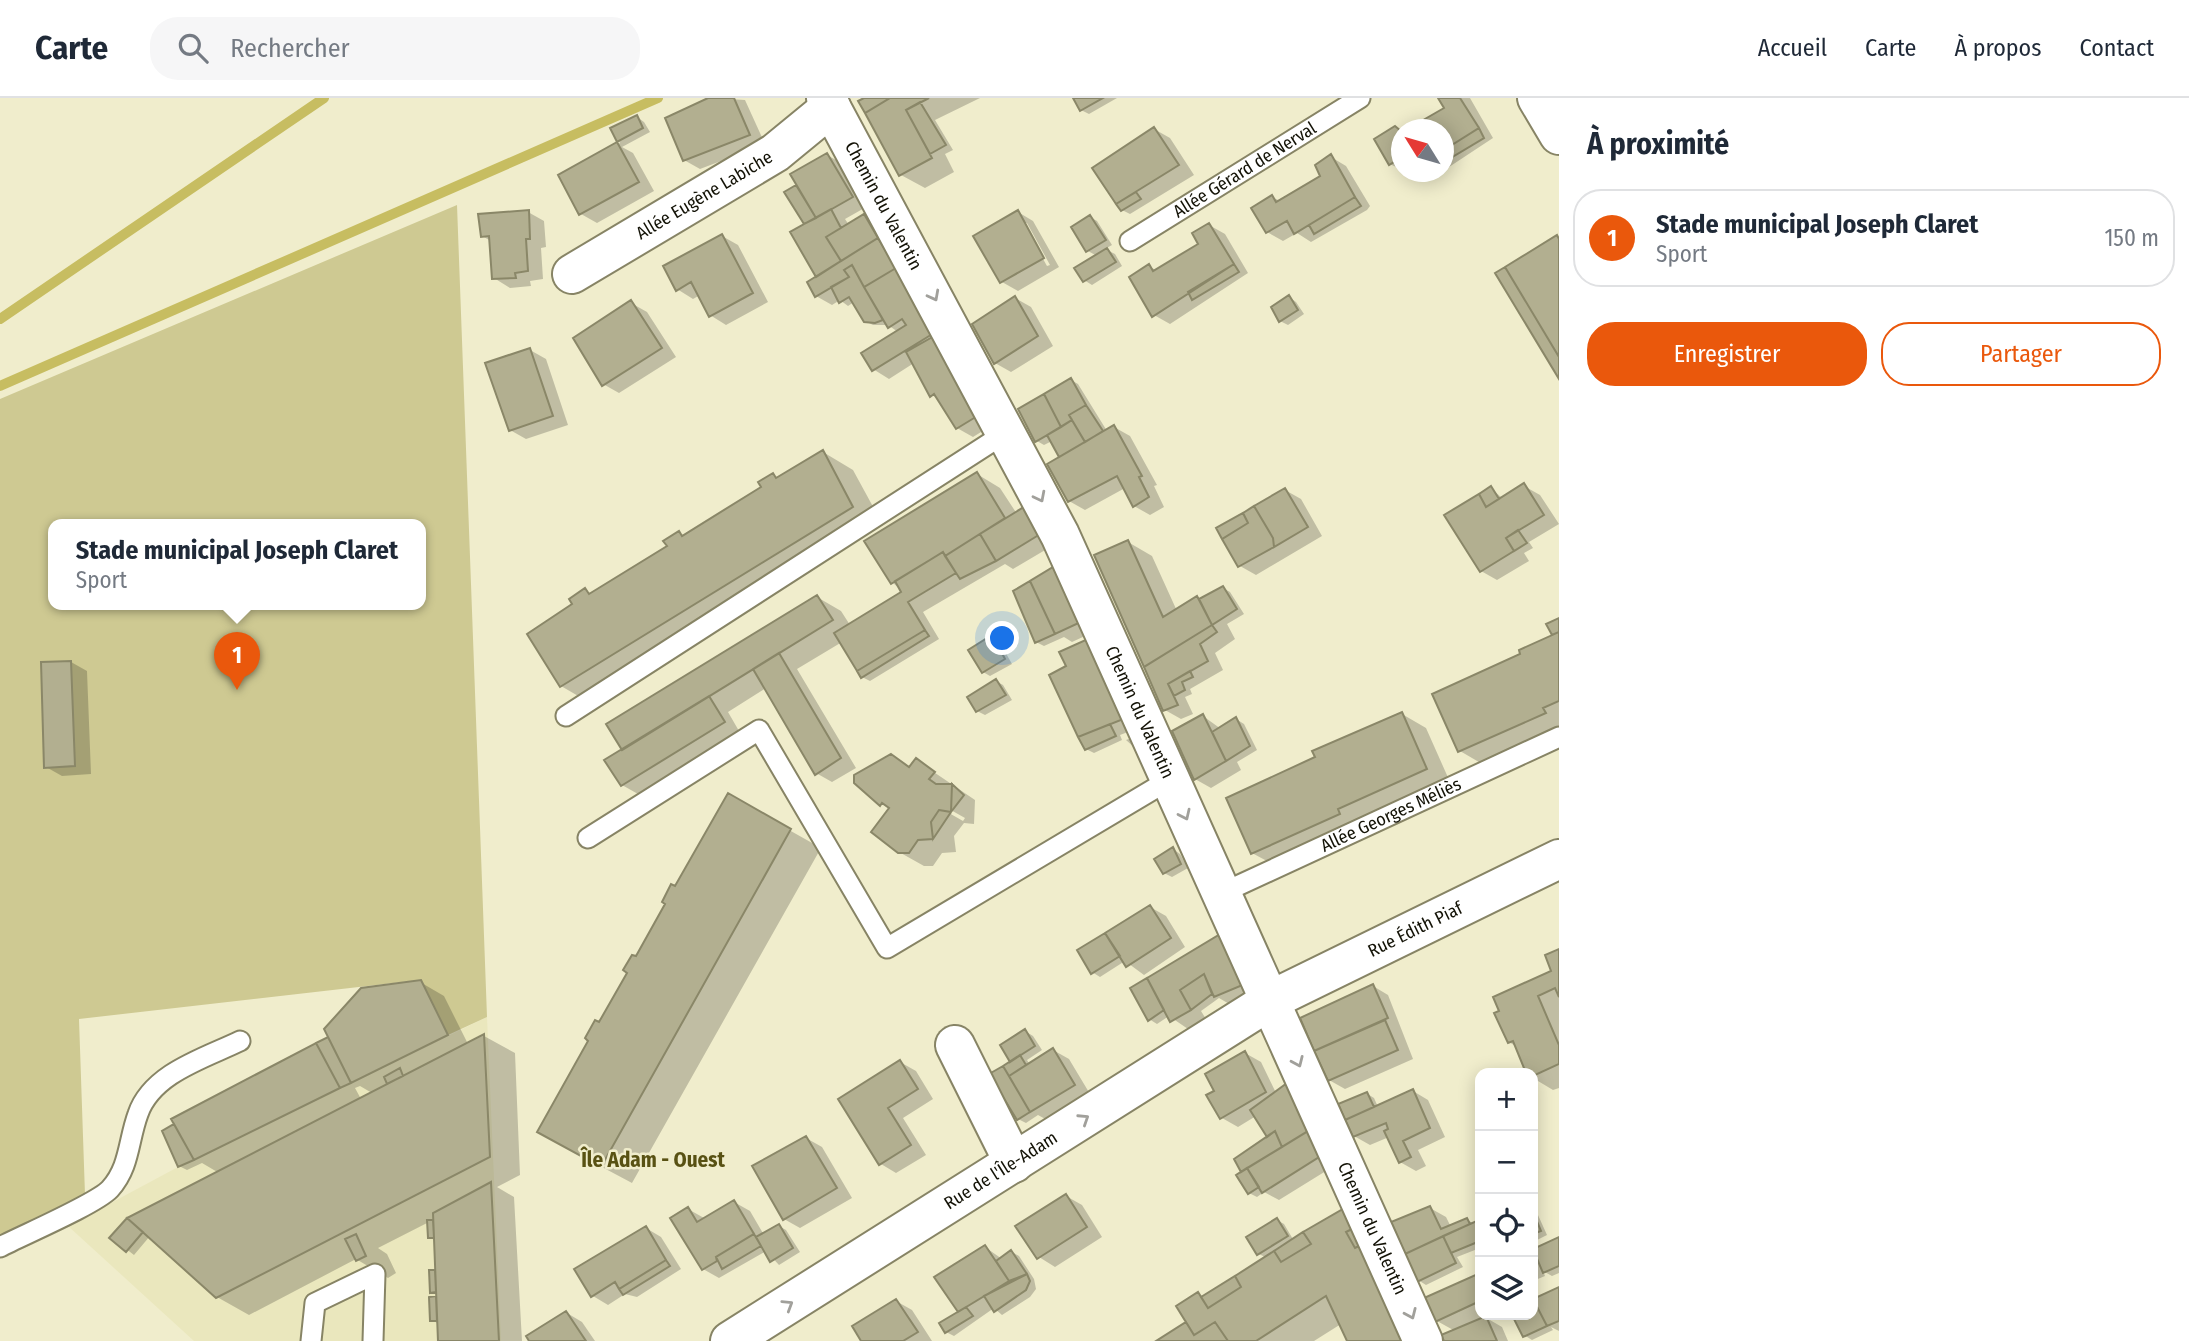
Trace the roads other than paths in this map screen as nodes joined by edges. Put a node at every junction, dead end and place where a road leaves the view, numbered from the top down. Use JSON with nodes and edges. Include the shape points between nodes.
{"nodes":[{"id":1,"x":1360,"y":98,"type":"edge"},
{"id":2,"x":1537,"y":98,"type":"edge"},
{"id":3,"x":833,"y":101,"type":"edge"},
{"id":4,"x":1559,"y":135,"type":"edge"},
{"id":5,"x":1130,"y":241,"type":"dead end"},
{"id":6,"x":572,"y":274,"type":"dead end"},
{"id":7,"x":1007,"y":432,"type":"junction"},
{"id":8,"x":566,"y":716,"type":"dead end"},
{"id":9,"x":1559,"y":737,"type":"edge"},
{"id":10,"x":1169,"y":780,"type":"junction"},
{"id":11,"x":588,"y":838,"type":"dead end"},
{"id":12,"x":1559,"y":859,"type":"edge"},
{"id":13,"x":1222,"y":893,"type":"junction"},
{"id":14,"x":1270,"y":999,"type":"junction"},
{"id":15,"x":240,"y":1041,"type":"dead end"},
{"id":16,"x":955,"y":1045,"type":"dead end"},
{"id":17,"x":1014,"y":1163,"type":"junction"},
{"id":18,"x":0,"y":1247,"type":"edge"},
{"id":19,"x":311,"y":1341,"type":"edge"},
{"id":20,"x":373,"y":1341,"type":"edge"},
{"id":21,"x":730,"y":1341,"type":"edge"},
{"id":22,"x":1423,"y":1341,"type":"edge"}],
"edges":[{"from":1,"to":5,"type":"lane","name":"Allée Gérard de Nerval"},
{"from":2,"to":4,"type":"street"},
{"from":3,"to":6,"type":"street","name":"Allée Eugène Labiche","via":[[775,153]]},
{"from":3,"to":7,"type":"street","name":"Chemin du Valentin","one_way":true},
{"from":7,"to":8,"type":"lane"},
{"from":7,"to":10,"type":"street","name":"Chemin du Valentin","one_way":true,"via":[[1060,535]]},
{"from":9,"to":13,"type":"lane","name":"Allée Georges Méliès"},
{"from":10,"to":11,"type":"lane","via":[[887,948],[759,730]]},
{"from":10,"to":13,"type":"street","name":"Chemin du Valentin","one_way":true},
{"from":12,"to":14,"type":"street","name":"Rue Édith Piaf"},
{"from":13,"to":14,"type":"street","name":"Chemin du Valentin"},
{"from":17,"to":14,"type":"street","name":"Rue de l'Île-Adam","one_way":true},
{"from":14,"to":22,"type":"street","name":"Chemin du Valentin","one_way":true},
{"from":15,"to":18,"type":"lane","via":[[169,1075],[151,1093],[138,1112],[126,1166],[108,1191]]},
{"from":16,"to":17,"type":"street"},
{"from":21,"to":17,"type":"street","name":"Rue de l'Île-Adam","one_way":true},
{"from":19,"to":20,"type":"lane","via":[[315,1303],[374,1274]]}]}
